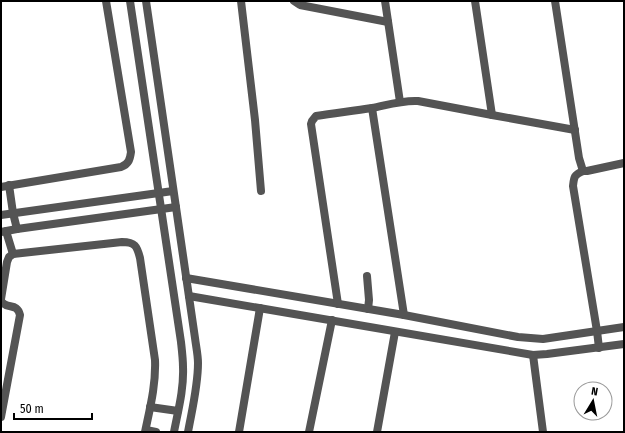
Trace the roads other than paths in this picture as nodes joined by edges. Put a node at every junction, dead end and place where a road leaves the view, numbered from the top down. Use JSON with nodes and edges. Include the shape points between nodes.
{"nodes":[{"id":1,"x":106,"y":1,"type":"edge"},
{"id":2,"x":130,"y":1,"type":"edge"},
{"id":3,"x":146,"y":1,"type":"edge"},
{"id":4,"x":241,"y":1,"type":"edge"},
{"id":5,"x":294,"y":1,"type":"edge"},
{"id":6,"x":385,"y":1,"type":"edge"},
{"id":7,"x":475,"y":1,"type":"edge"},
{"id":8,"x":555,"y":1,"type":"edge"},
{"id":9,"x":388,"y":22,"type":"junction"},
{"id":10,"x":400,"y":102,"type":"junction"},
{"id":11,"x":372,"y":108,"type":"junction"},
{"id":12,"x":492,"y":115,"type":"junction"},
{"id":13,"x":575,"y":130,"type":"junction"},
{"id":14,"x":624,"y":163,"type":"edge"},
{"id":15,"x":583,"y":171,"type":"junction"},
{"id":16,"x":5,"y":186,"type":"edge"},
{"id":17,"x":173,"y":190,"type":"junction"},
{"id":18,"x":261,"y":191,"type":"dead end"},
{"id":19,"x":159,"y":193,"type":"junction"},
{"id":20,"x":176,"y":207,"type":"junction"},
{"id":21,"x":162,"y":209,"type":"junction"},
{"id":22,"x":13,"y":213,"type":"junction"},
{"id":23,"x":1,"y":215,"type":"edge"},
{"id":24,"x":17,"y":229,"type":"junction"},
{"id":25,"x":4,"y":231,"type":"edge"},
{"id":26,"x":13,"y":254,"type":"junction"},
{"id":27,"x":367,"y":276,"type":"dead end"},
{"id":28,"x":186,"y":278,"type":"junction"},
{"id":29,"x":189,"y":296,"type":"junction"},
{"id":30,"x":1,"y":300,"type":"edge"},
{"id":31,"x":338,"y":304,"type":"junction"},
{"id":32,"x":260,"y":308,"type":"junction"},
{"id":33,"x":368,"y":309,"type":"junction"},
{"id":34,"x":404,"y":315,"type":"junction"},
{"id":35,"x":332,"y":320,"type":"junction"},
{"id":36,"x":624,"y":327,"type":"edge"},
{"id":37,"x":597,"y":331,"type":"junction"},
{"id":38,"x":395,"y":332,"type":"junction"},
{"id":39,"x":624,"y":344,"type":"edge"},
{"id":40,"x":599,"y":348,"type":"junction"},
{"id":41,"x":533,"y":355,"type":"junction"},
{"id":42,"x":150,"y":407,"type":"junction"},
{"id":43,"x":178,"y":411,"type":"junction"},
{"id":44,"x":1,"y":417,"type":"edge"},
{"id":45,"x":146,"y":431,"type":"edge"},
{"id":46,"x":156,"y":432,"type":"edge"},
{"id":47,"x":174,"y":432,"type":"edge"},
{"id":48,"x":188,"y":432,"type":"edge"},
{"id":49,"x":239,"y":432,"type":"edge"},
{"id":50,"x":309,"y":432,"type":"edge"},
{"id":51,"x":377,"y":432,"type":"edge"},
{"id":52,"x":543,"y":432,"type":"edge"}],
"edges":[{"from":1,"to":16,"type":"street","via":[[131,152],[129,160],[121,167]]},
{"from":2,"to":19,"type":"street"},
{"from":3,"to":17,"type":"street"},
{"from":4,"to":18,"type":"street"},
{"from":5,"to":9,"type":"street","via":[[300,5]]},
{"from":6,"to":9,"type":"street"},
{"from":7,"to":12,"type":"street"},
{"from":8,"to":13,"type":"street"},
{"from":9,"to":10,"type":"street"},
{"from":10,"to":11,"type":"street"},
{"from":10,"to":12,"type":"street","via":[[418,101]]},
{"from":11,"to":31,"type":"street","via":[[316,116],[311,124]]},
{"from":11,"to":34,"type":"street"},
{"from":12,"to":13,"type":"street"},
{"from":13,"to":15,"type":"street"},
{"from":14,"to":15,"type":"street"},
{"from":15,"to":37,"type":"street","via":[[574,177],[573,186]]},
{"from":16,"to":22,"type":"street"},
{"from":17,"to":19,"type":"street"},
{"from":17,"to":20,"type":"street"},
{"from":19,"to":21,"type":"street"},
{"from":19,"to":22,"type":"street"},
{"from":20,"to":21,"type":"street"},
{"from":20,"to":28,"type":"street"},
{"from":21,"to":24,"type":"street"},
{"from":21,"to":43,"type":"street","via":[[181,342],[183,368]]},
{"from":22,"to":23,"type":"street"},
{"from":22,"to":24,"type":"street"},
{"from":24,"to":25,"type":"street"},
{"from":25,"to":26,"type":"street"},
{"from":26,"to":30,"type":"street","via":[[7,262]]},
{"from":26,"to":42,"type":"street","via":[[122,242],[130,242],[135,246],[140,258],[155,360],[156,372]]},
{"from":27,"to":33,"type":"street"},
{"from":28,"to":29,"type":"street"},
{"from":28,"to":31,"type":"street"},
{"from":29,"to":32,"type":"street"},
{"from":29,"to":48,"type":"street","via":[[198,363]]},
{"from":30,"to":44,"type":"street","via":[[5,305],[16,307],[20,315]]},
{"from":31,"to":33,"type":"street"},
{"from":32,"to":35,"type":"street"},
{"from":32,"to":49,"type":"street"},
{"from":33,"to":34,"type":"street"},
{"from":34,"to":37,"type":"street","via":[[529,338]]},
{"from":35,"to":38,"type":"street"},
{"from":35,"to":50,"type":"street"},
{"from":36,"to":37,"type":"street"},
{"from":37,"to":40,"type":"street"},
{"from":38,"to":41,"type":"street"},
{"from":38,"to":51,"type":"street"},
{"from":39,"to":40,"type":"street"},
{"from":40,"to":41,"type":"street"},
{"from":41,"to":52,"type":"street"},
{"from":42,"to":43,"type":"street"},
{"from":42,"to":45,"type":"street"},
{"from":43,"to":47,"type":"street"},
{"from":45,"to":46,"type":"street"}]}
